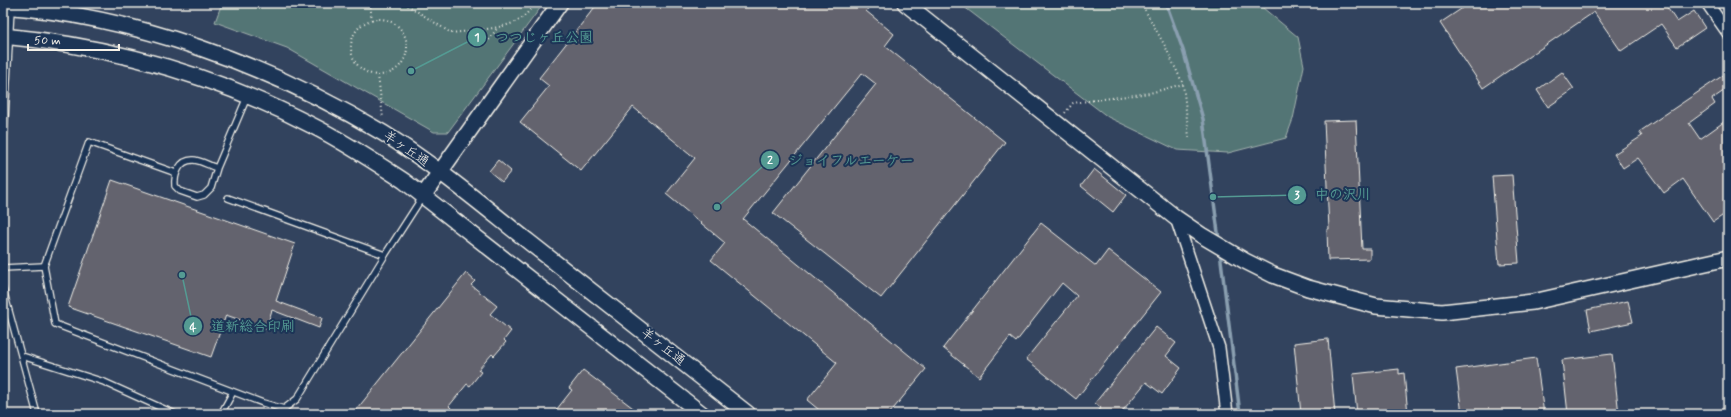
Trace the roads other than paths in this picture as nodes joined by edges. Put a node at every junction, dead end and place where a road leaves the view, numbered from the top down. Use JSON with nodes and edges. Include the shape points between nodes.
{"nodes":[{"id":1,"x":560,"y":3,"type":"edge"},
{"id":2,"x":905,"y":3,"type":"edge"},
{"id":3,"x":1707,"y":3,"type":"edge"},
{"id":4,"x":7,"y":6,"type":"edge"},
{"id":5,"x":1728,"y":33,"type":"edge"},
{"id":6,"x":6,"y":36,"type":"edge"},
{"id":7,"x":247,"y":96,"type":"junction"},
{"id":8,"x":3,"y":156,"type":"edge"},
{"id":9,"x":217,"y":168,"type":"junction"},
{"id":10,"x":439,"y":172,"type":"junction"},
{"id":11,"x":176,"y":173,"type":"junction"},
{"id":12,"x":424,"y":196,"type":"junction"},
{"id":13,"x":228,"y":198,"type":"dead end"},
{"id":14,"x":1176,"y":218,"type":"junction"},
{"id":15,"x":385,"y":255,"type":"junction"},
{"id":16,"x":1728,"y":258,"type":"edge"},
{"id":17,"x":44,"y":266,"type":"junction"},
{"id":18,"x":3,"y":268,"type":"edge"},
{"id":19,"x":3,"y":289,"type":"edge"},
{"id":20,"x":22,"y":356,"type":"junction"},
{"id":21,"x":233,"y":392,"type":"junction"},
{"id":22,"x":37,"y":414,"type":"edge"},
{"id":23,"x":175,"y":414,"type":"edge"},
{"id":24,"x":222,"y":414,"type":"edge"},
{"id":25,"x":702,"y":414,"type":"edge"},
{"id":26,"x":748,"y":414,"type":"edge"},
{"id":27,"x":1227,"y":414,"type":"edge"}],
"edges":[{"from":1,"to":10,"type":"main road"},
{"from":2,"to":14,"type":"main road"},
{"from":3,"to":5,"type":"street"},
{"from":4,"to":6,"type":"lane"},
{"from":4,"to":10,"type":"main road","name":"羊ヶ丘通","via":[[70,14],[118,24],[223,56],[317,97],[385,134]]},
{"from":6,"to":7,"type":"main road","via":[[70,45],[163,65]]},
{"from":6,"to":8,"type":"lane"},
{"from":7,"to":9,"type":"lane"},
{"from":7,"to":12,"type":"main road","via":[[314,126],[364,155]]},
{"from":9,"to":11,"type":"lane","via":[[192,160],[182,164]]},
{"from":9,"to":11,"type":"lane","via":[[211,188],[198,197],[180,191],[175,186]]},
{"from":10,"to":12,"type":"main road"},
{"from":10,"to":26,"type":"main road","name":"羊ヶ丘通"},
{"from":11,"to":17,"type":"lane","via":[[89,142]]},
{"from":12,"to":15,"type":"lane"},
{"from":12,"to":25,"type":"main road"},
{"from":13,"to":15,"type":"lane"},
{"from":14,"to":16,"type":"main road","via":[[1245,261],[1308,288],[1376,306],[1442,312],[1533,302]]},
{"from":14,"to":27,"type":"street","via":[[1219,348]]},
{"from":15,"to":21,"type":"lane","via":[[297,399],[284,409]]},
{"from":17,"to":18,"type":"lane"},
{"from":17,"to":21,"type":"lane","via":[[55,324]]},
{"from":19,"to":20,"type":"lane"},
{"from":20,"to":22,"type":"lane"},
{"from":20,"to":23,"type":"lane","via":[[104,382]]},
{"from":21,"to":24,"type":"lane"}]}
